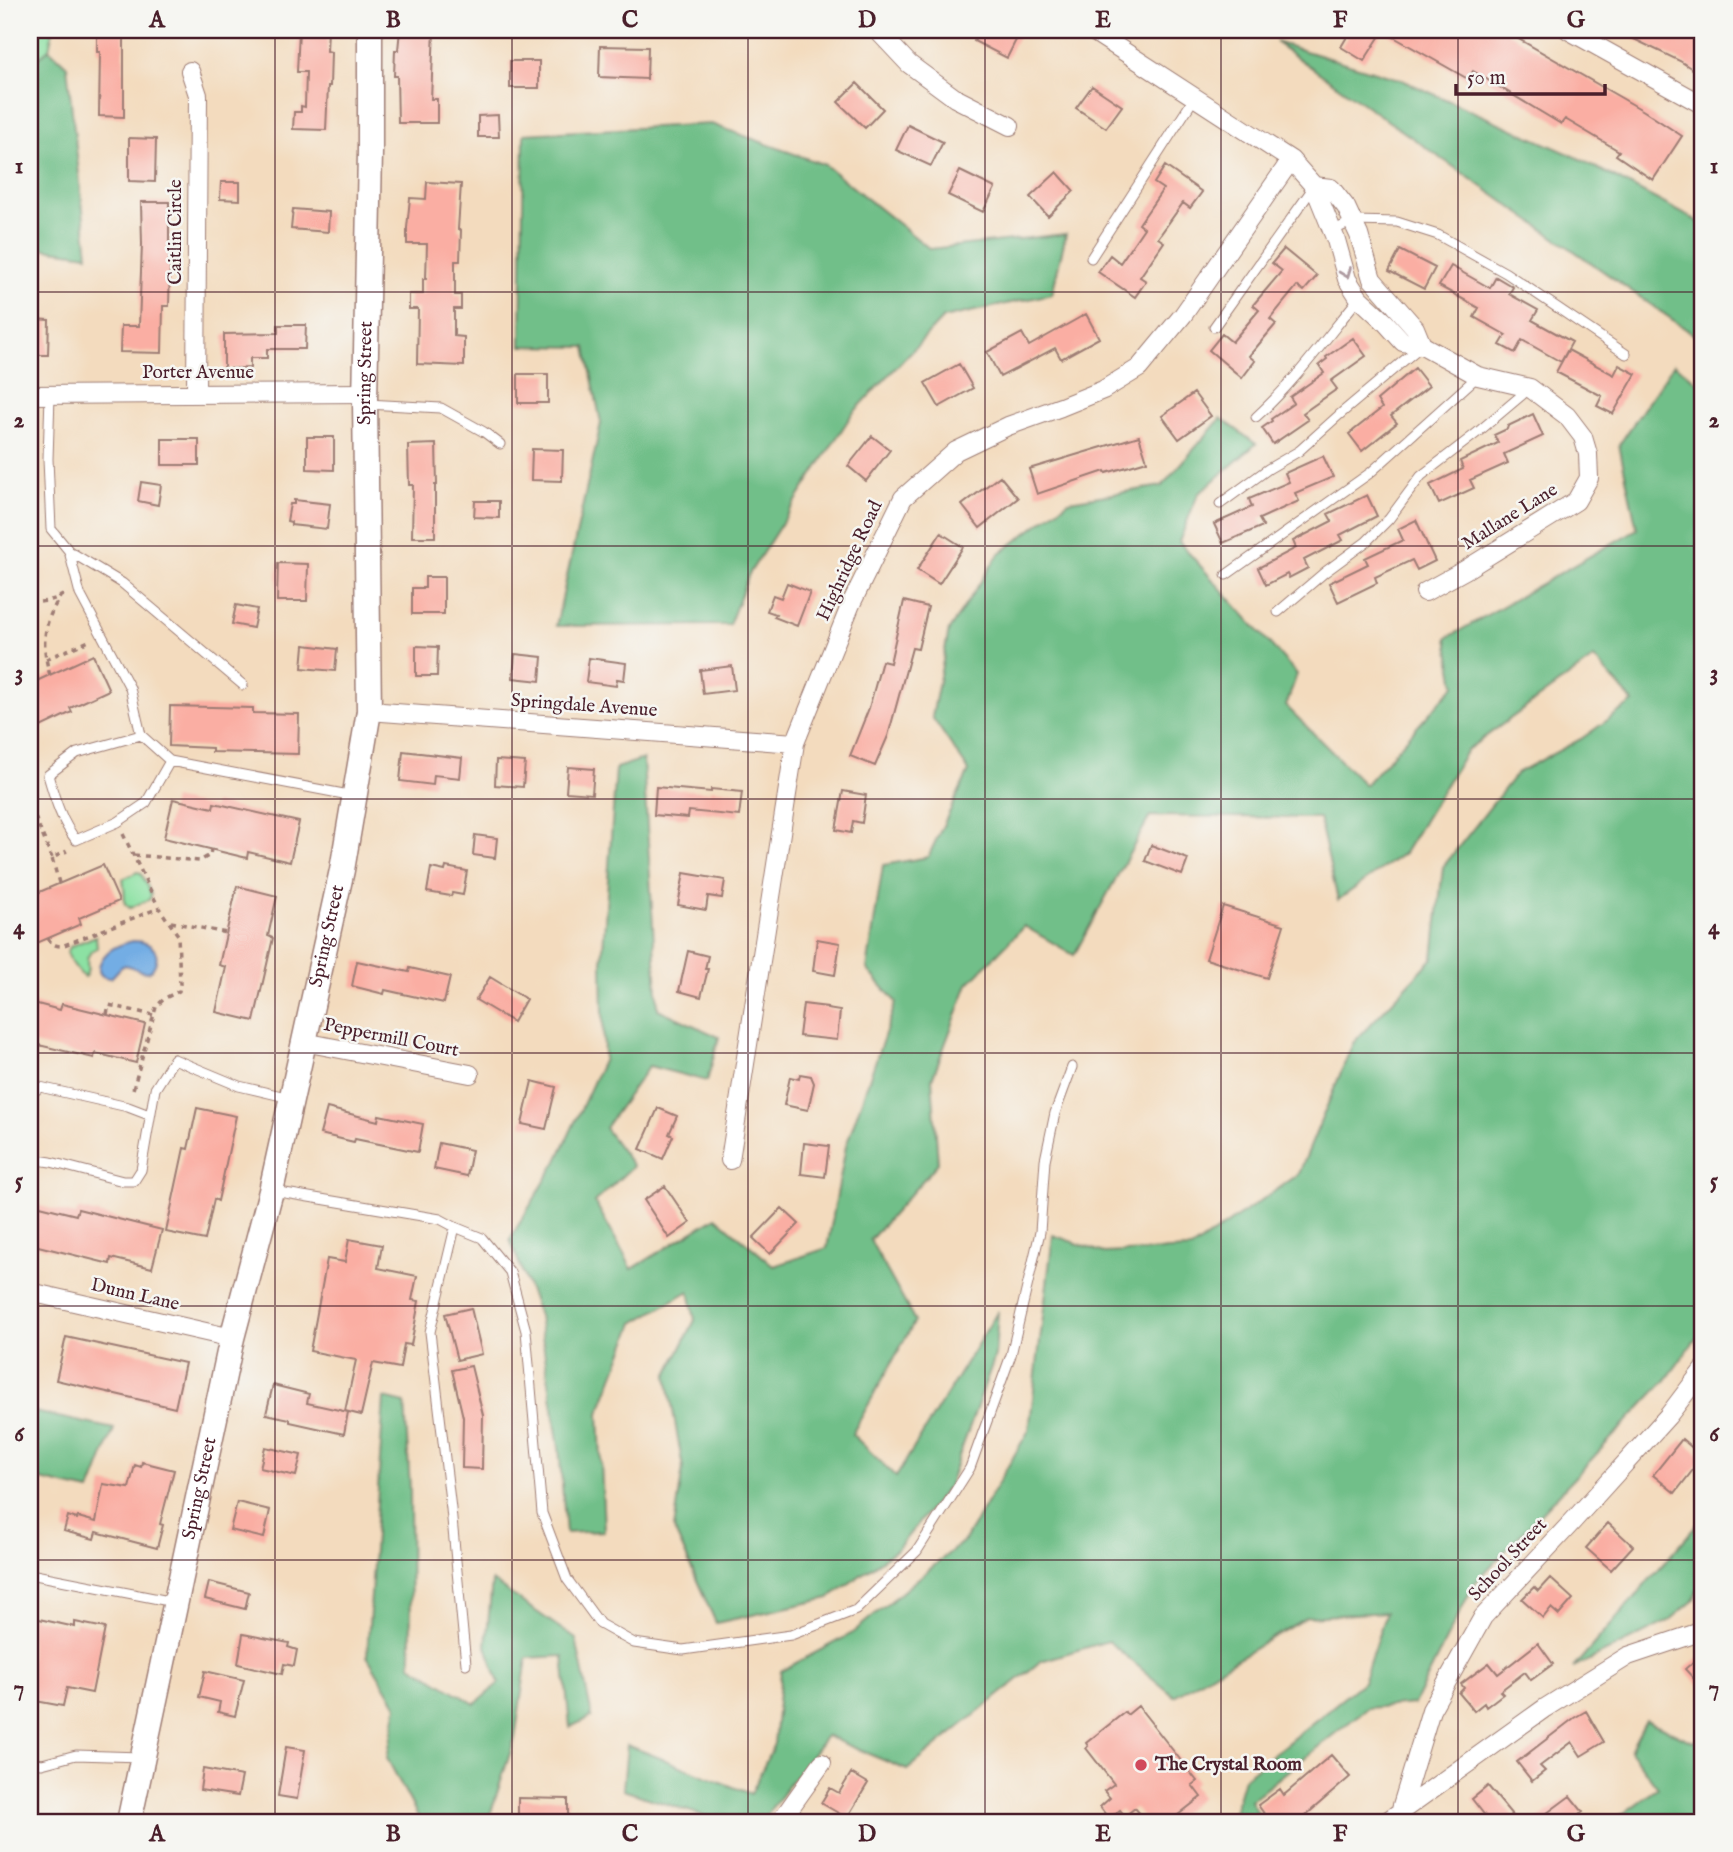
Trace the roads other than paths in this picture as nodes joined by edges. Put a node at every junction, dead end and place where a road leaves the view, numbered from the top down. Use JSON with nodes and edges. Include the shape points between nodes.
{"nodes":[{"id":1,"x":370,"y":30,"type":"edge"},
{"id":2,"x":877,"y":30,"type":"edge"},
{"id":3,"x":1091,"y":30,"type":"edge"},
{"id":4,"x":1568,"y":30,"type":"edge"},
{"id":5,"x":190,"y":71,"type":"dead end"},
{"id":6,"x":1195,"y":97,"type":"junction"},
{"id":7,"x":1703,"y":105,"type":"edge"},
{"id":8,"x":1010,"y":126,"type":"dead end"},
{"id":9,"x":1291,"y":160,"type":"junction"},
{"id":10,"x":1314,"y":186,"type":"junction"},
{"id":11,"x":1353,"y":221,"type":"junction"},
{"id":12,"x":1332,"y":231,"type":"junction"},
{"id":13,"x":1091,"y":258,"type":"dead end"},
{"id":14,"x":1359,"y":298,"type":"junction"},
{"id":15,"x":1214,"y":327,"type":"dead end"},
{"id":16,"x":1422,"y":345,"type":"junction"},
{"id":17,"x":1626,"y":354,"type":"dead end"},
{"id":18,"x":1478,"y":376,"type":"junction"},
{"id":19,"x":1530,"y":388,"type":"junction"},
{"id":20,"x":196,"y":394,"type":"junction"},
{"id":21,"x":30,"y":395,"type":"edge"},
{"id":22,"x":50,"y":395,"type":"junction"},
{"id":23,"x":365,"y":398,"type":"junction"},
{"id":24,"x":1256,"y":417,"type":"dead end"},
{"id":25,"x":500,"y":444,"type":"dead end"},
{"id":26,"x":1220,"y":504,"type":"dead end"},
{"id":27,"x":69,"y":551,"type":"junction"},
{"id":28,"x":1226,"y":575,"type":"dead end"},
{"id":29,"x":1425,"y":592,"type":"dead end"},
{"id":30,"x":1278,"y":612,"type":"dead end"},
{"id":31,"x":243,"y":685,"type":"dead end"},
{"id":32,"x":369,"y":711,"type":"junction"},
{"id":33,"x":141,"y":735,"type":"junction"},
{"id":34,"x":795,"y":743,"type":"junction"},
{"id":35,"x":170,"y":761,"type":"junction"},
{"id":36,"x":355,"y":796,"type":"junction"},
{"id":37,"x":304,"y":1042,"type":"junction"},
{"id":38,"x":1072,"y":1067,"type":"dead end"},
{"id":39,"x":470,"y":1074,"type":"dead end"},
{"id":40,"x":30,"y":1095,"type":"edge"},
{"id":41,"x":292,"y":1098,"type":"junction"},
{"id":42,"x":149,"y":1115,"type":"junction"},
{"id":43,"x":30,"y":1159,"type":"edge"},
{"id":44,"x":730,"y":1160,"type":"dead end"},
{"id":45,"x":271,"y":1191,"type":"junction"},
{"id":46,"x":455,"y":1227,"type":"junction"},
{"id":47,"x":30,"y":1292,"type":"edge"},
{"id":48,"x":232,"y":1338,"type":"junction"},
{"id":49,"x":1703,"y":1370,"type":"edge"},
{"id":50,"x":30,"y":1574,"type":"edge"},
{"id":51,"x":176,"y":1603,"type":"junction"},
{"id":52,"x":1703,"y":1631,"type":"edge"},
{"id":53,"x":466,"y":1664,"type":"dead end"},
{"id":54,"x":143,"y":1757,"type":"junction"},
{"id":55,"x":30,"y":1762,"type":"edge"},
{"id":56,"x":822,"y":1763,"type":"dead end"},
{"id":57,"x":1393,"y":1817,"type":"edge"},
{"id":58,"x":129,"y":1822,"type":"edge"},
{"id":59,"x":780,"y":1822,"type":"edge"}],
"edges":[{"from":1,"to":23,"type":"main road","name":"Spring Street"},
{"from":2,"to":8,"type":"street","via":[[909,64],[955,98]]},
{"from":3,"to":6,"type":"street","name":"Mallane Lane"},
{"from":4,"to":7,"type":"street"},
{"from":5,"to":20,"type":"street","name":"Caitlin Circle","via":[[198,95]]},
{"from":6,"to":9,"type":"street","name":"Mallane Lane"},
{"from":6,"to":13,"type":"lane"},
{"from":9,"to":10,"type":"street","name":"Mallane Lane"},
{"from":9,"to":34,"type":"street","name":"Highridge Road","via":[[1183,316],[1139,368],[1103,390],[1008,426],[956,452],[903,498],[851,604]]},
{"from":10,"to":11,"type":"street","name":"Mallane Lane","via":[[1331,188]]},
{"from":10,"to":12,"type":"street","name":"Mallane Lane"},
{"from":10,"to":15,"type":"lane"},
{"from":11,"to":12,"type":"lane"},
{"from":11,"to":16,"type":"street","name":"Mallane Lane","via":[[1372,279],[1415,328]]},
{"from":11,"to":17,"type":"lane","via":[[1397,222],[1438,235],[1506,273]]},
{"from":12,"to":14,"type":"street","name":"Mallane Lane","one_way":true,"via":[[1347,279]]},
{"from":14,"to":16,"type":"street","name":"Mallane Lane","via":[[1403,342]]},
{"from":14,"to":24,"type":"lane"},
{"from":16,"to":18,"type":"street","name":"Mallane Lane"},
{"from":16,"to":26,"type":"lane","via":[[1299,451]]},
{"from":18,"to":19,"type":"street","name":"Mallane Lane"},
{"from":18,"to":28,"type":"lane","via":[[1370,472]]},
{"from":19,"to":29,"type":"street","name":"Mallane Lane","via":[[1567,416],[1583,437],[1589,478],[1576,501]]},
{"from":19,"to":30,"type":"lane","via":[[1421,476],[1366,542]]},
{"from":20,"to":22,"type":"street","name":"Porter Avenue"},
{"from":20,"to":23,"type":"street","name":"Porter Avenue"},
{"from":21,"to":22,"type":"street","name":"Porter Avenue"},
{"from":22,"to":27,"type":"lane","via":[[51,529]]},
{"from":23,"to":25,"type":"lane","via":[[441,408]]},
{"from":23,"to":32,"type":"main road","name":"Spring Street"},
{"from":27,"to":31,"type":"lane","via":[[122,583]]},
{"from":27,"to":33,"type":"lane","via":[[80,594],[130,688]]},
{"from":32,"to":34,"type":"street","name":"Springdale Avenue"},
{"from":32,"to":36,"type":"main road","name":"Spring Street"},
{"from":33,"to":35,"type":"lane"},
{"from":33,"to":35,"type":"lane","via":[[77,752],[48,775],[66,827],[76,840],[118,822],[145,803]]},
{"from":34,"to":44,"type":"street","name":"Highridge Road"},
{"from":35,"to":36,"type":"lane"},
{"from":36,"to":37,"type":"main road","name":"Spring Street"},
{"from":37,"to":39,"type":"street","name":"Peppermill Court"},
{"from":37,"to":41,"type":"main road","name":"Spring Street"},
{"from":38,"to":46,"type":"lane","via":[[1055,1113],[1045,1160],[1040,1233],[1011,1355],[970,1468],[917,1551],[856,1610],[791,1635],[683,1650],[634,1643],[600,1624],[567,1579],[542,1513],[526,1331],[510,1272],[482,1238]]},
{"from":40,"to":42,"type":"lane","via":[[40,1087]]},
{"from":41,"to":42,"type":"lane","via":[[239,1086],[174,1059],[155,1089]]},
{"from":41,"to":45,"type":"main road","name":"Spring Street"},
{"from":42,"to":43,"type":"lane","via":[[141,1171],[134,1181]]},
{"from":45,"to":46,"type":"lane","via":[[440,1219]]},
{"from":45,"to":48,"type":"main road","name":"Spring Street"},
{"from":46,"to":53,"type":"lane","via":[[430,1332]]},
{"from":47,"to":48,"type":"street","name":"Dunn Lane"},
{"from":48,"to":51,"type":"main road","name":"Spring Street"},
{"from":49,"to":57,"type":"street","name":"School Street","via":[[1668,1416],[1483,1617],[1431,1710]]},
{"from":50,"to":51,"type":"lane"},
{"from":51,"to":54,"type":"main road","name":"Spring Street"},
{"from":52,"to":57,"type":"street","name":"School Street","via":[[1628,1656]]},
{"from":54,"to":55,"type":"lane","via":[[76,1755],[42,1764]]},
{"from":54,"to":58,"type":"main road","name":"Spring Street"},
{"from":56,"to":59,"type":"street"}]}
